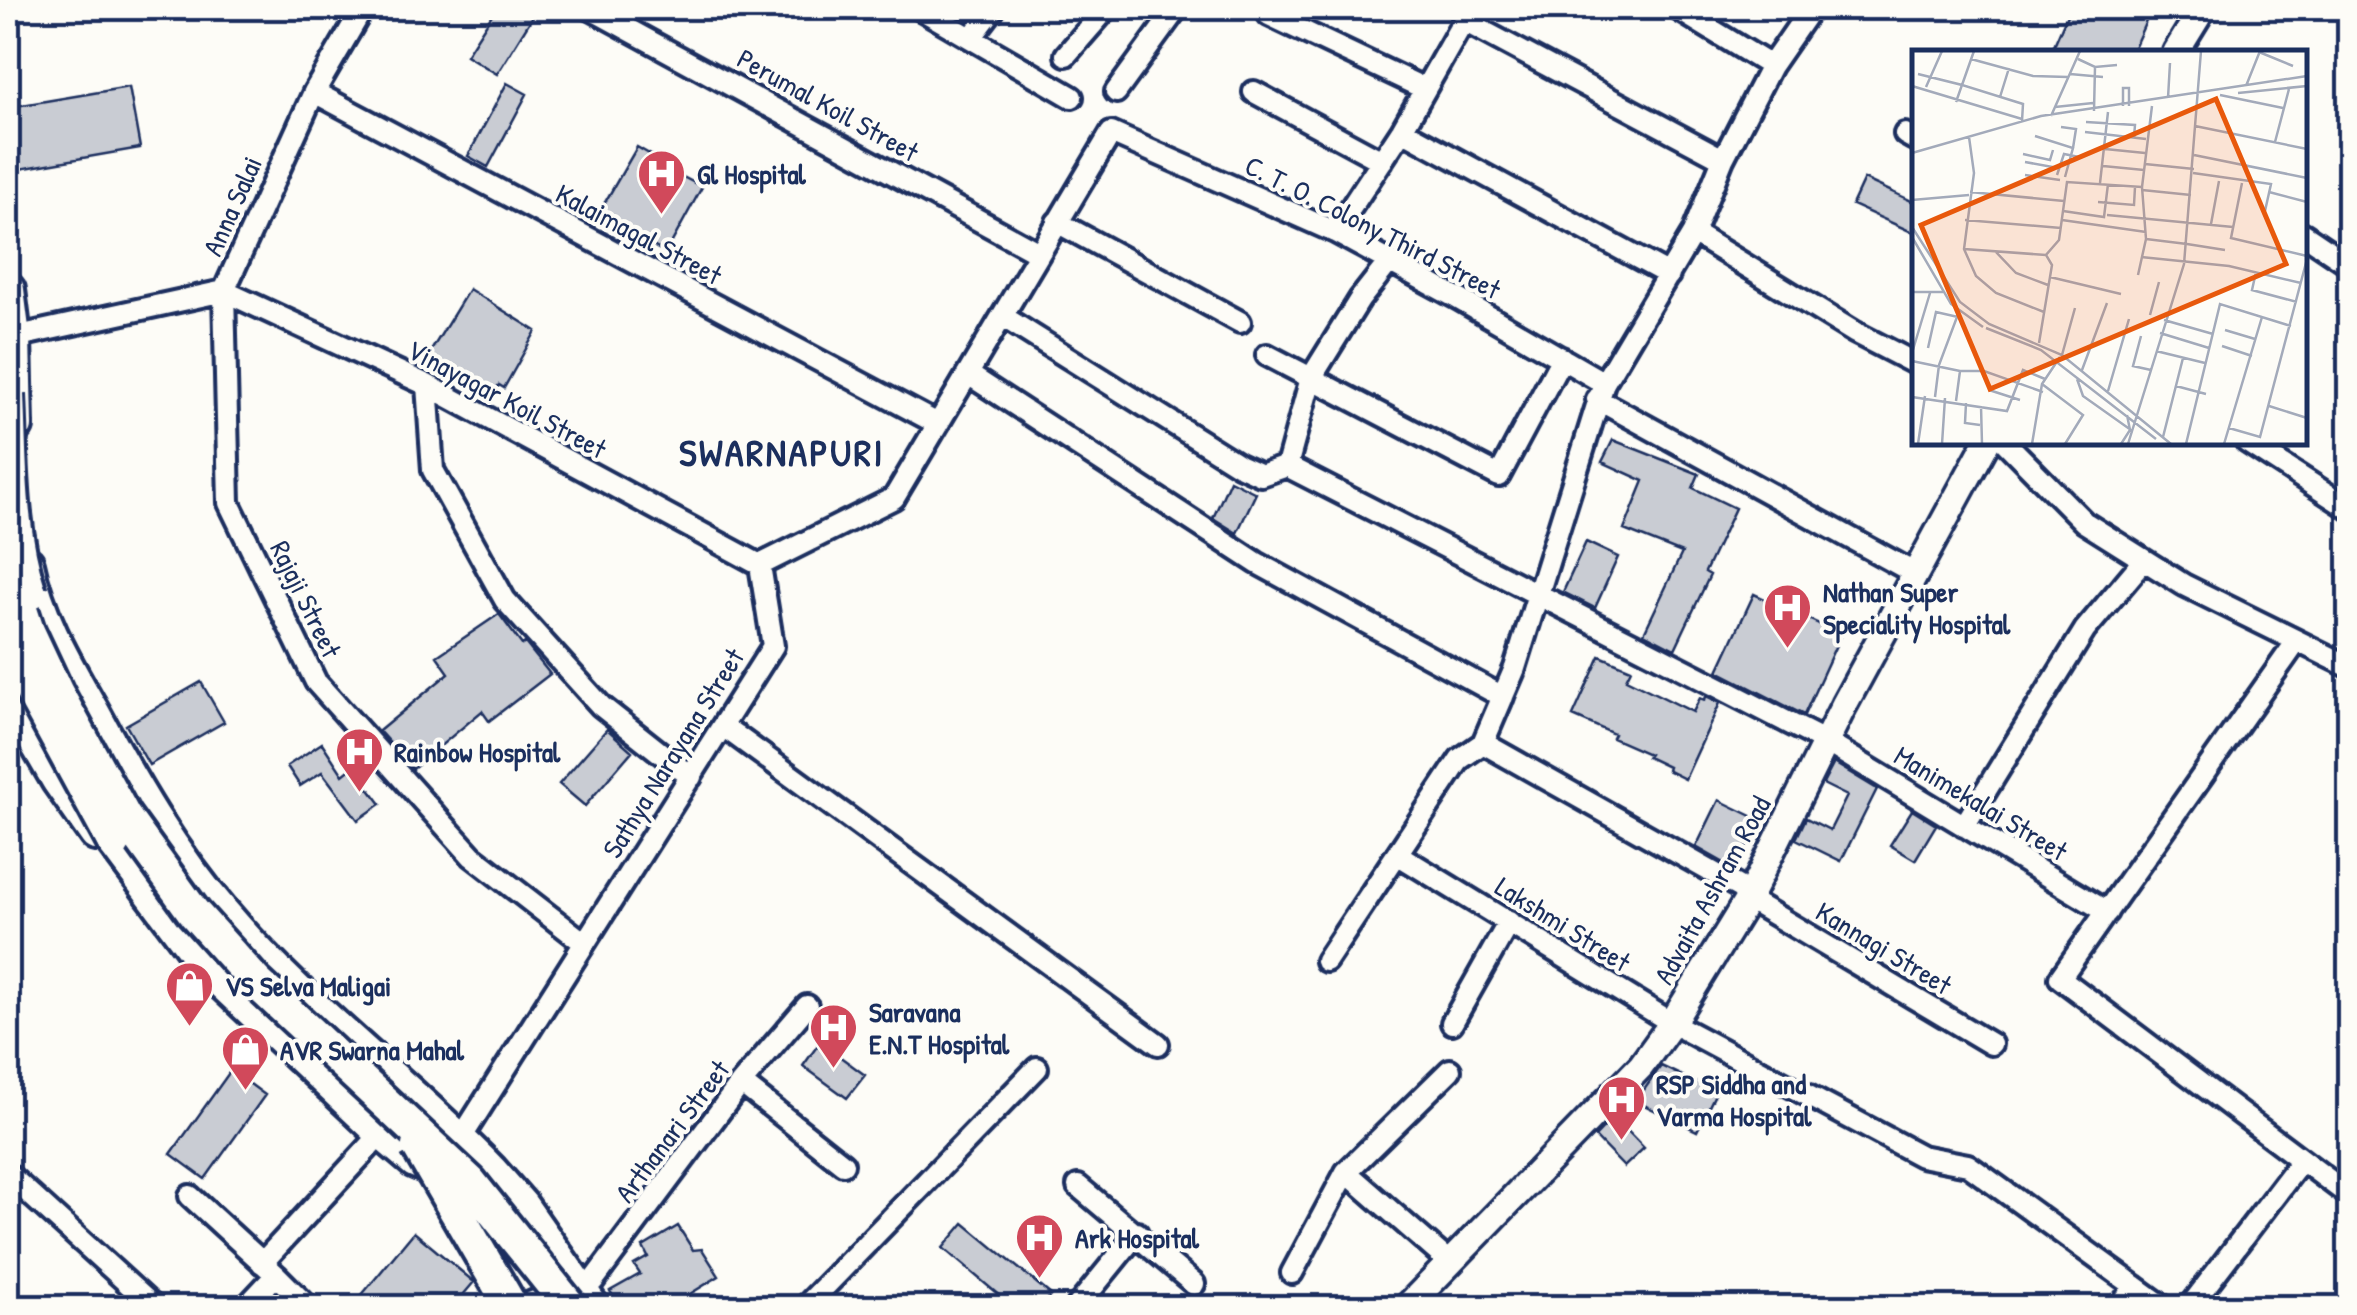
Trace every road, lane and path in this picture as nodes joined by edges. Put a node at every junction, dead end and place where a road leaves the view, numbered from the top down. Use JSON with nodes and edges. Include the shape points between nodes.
{"nodes":[{"id":1,"x":363,"y":8,"type":"edge"},
{"id":2,"x":589,"y":8,"type":"edge"},
{"id":3,"x":919,"y":8,"type":"edge"},
{"id":4,"x":994,"y":8,"type":"edge"},
{"id":5,"x":1177,"y":8,"type":"edge"},
{"id":6,"x":1676,"y":8,"type":"edge"},
{"id":7,"x":1811,"y":8,"type":"edge"},
{"id":8,"x":2203,"y":8,"type":"edge"},
{"id":9,"x":1096,"y":11,"type":"edge"},
{"id":10,"x":1468,"y":11,"type":"edge"},
{"id":11,"x":1701,"y":14,"type":"edge"},
{"id":12,"x":1270,"y":15,"type":"dead end"},
{"id":13,"x":971,"y":38,"type":"junction"},
{"id":14,"x":2177,"y":50,"type":"edge"},
{"id":15,"x":1066,"y":55,"type":"dead end"},
{"id":16,"x":1771,"y":66,"type":"junction"},
{"id":17,"x":1424,"y":88,"type":"junction"},
{"id":18,"x":314,"y":92,"type":"junction"},
{"id":19,"x":1116,"y":92,"type":"dead end"},
{"id":20,"x":1254,"y":92,"type":"dead end"},
{"id":21,"x":1072,"y":97,"type":"dead end"},
{"id":22,"x":1402,"y":130,"type":"junction"},
{"id":23,"x":1724,"y":158,"type":"junction"},
{"id":24,"x":1382,"y":161,"type":"junction"},
{"id":25,"x":1057,"y":222,"type":"junction"},
{"id":26,"x":1335,"y":232,"type":"junction"},
{"id":27,"x":1693,"y":233,"type":"junction"},
{"id":28,"x":2307,"y":236,"type":"edge"},
{"id":29,"x":1039,"y":253,"type":"junction"},
{"id":30,"x":1389,"y":262,"type":"junction"},
{"id":31,"x":2350,"y":265,"type":"edge"},
{"id":32,"x":1669,"y":275,"type":"junction"},
{"id":33,"x":8,"y":290,"type":"edge"},
{"id":34,"x":224,"y":291,"type":"junction"},
{"id":35,"x":1002,"y":316,"type":"junction"},
{"id":36,"x":1240,"y":322,"type":"dead end"},
{"id":37,"x":14,"y":337,"type":"junction"},
{"id":38,"x":1267,"y":355,"type":"dead end"},
{"id":39,"x":1562,"y":358,"type":"junction"},
{"id":40,"x":1912,"y":362,"type":"edge"},
{"id":41,"x":968,"y":374,"type":"junction"},
{"id":42,"x":1311,"y":378,"type":"junction"},
{"id":43,"x":427,"y":385,"type":"junction"},
{"id":44,"x":1600,"y":391,"type":"junction"},
{"id":45,"x":8,"y":395,"type":"edge"},
{"id":46,"x":938,"y":424,"type":"junction"},
{"id":47,"x":1985,"y":445,"type":"edge"},
{"id":48,"x":2008,"y":445,"type":"edge"},
{"id":49,"x":2252,"y":445,"type":"edge"},
{"id":50,"x":1288,"y":466,"type":"junction"},
{"id":51,"x":2350,"y":509,"type":"edge"},
{"id":52,"x":2144,"y":560,"type":"junction"},
{"id":53,"x":760,"y":564,"type":"junction"},
{"id":54,"x":8,"y":570,"type":"edge"},
{"id":55,"x":1916,"y":574,"type":"junction"},
{"id":56,"x":1538,"y":594,"type":"junction"},
{"id":57,"x":8,"y":623,"type":"edge"},
{"id":58,"x":2298,"y":641,"type":"junction"},
{"id":59,"x":8,"y":648,"type":"edge"},
{"id":60,"x":58,"y":650,"type":"junction"},
{"id":61,"x":2350,"y":667,"type":"edge"},
{"id":62,"x":1503,"y":697,"type":"junction"},
{"id":63,"x":9,"y":702,"type":"edge"},
{"id":64,"x":723,"y":726,"type":"junction"},
{"id":65,"x":1826,"y":742,"type":"junction"},
{"id":66,"x":1483,"y":744,"type":"junction"},
{"id":67,"x":691,"y":777,"type":"junction"},
{"id":68,"x":1964,"y":826,"type":"junction"},
{"id":69,"x":1398,"y":854,"type":"junction"},
{"id":70,"x":123,"y":856,"type":"junction"},
{"id":71,"x":190,"y":877,"type":"junction"},
{"id":72,"x":1749,"y":896,"type":"junction"},
{"id":73,"x":2107,"y":912,"type":"junction"},
{"id":74,"x":1509,"y":922,"type":"junction"},
{"id":75,"x":583,"y":942,"type":"junction"},
{"id":76,"x":1326,"y":961,"type":"dead end"},
{"id":77,"x":807,"y":1006,"type":"dead end"},
{"id":78,"x":1452,"y":1023,"type":"dead end"},
{"id":79,"x":1672,"y":1024,"type":"junction"},
{"id":80,"x":1158,"y":1044,"type":"dead end"},
{"id":81,"x":1991,"y":1044,"type":"dead end"},
{"id":82,"x":1038,"y":1068,"type":"dead end"},
{"id":83,"x":1450,"y":1070,"type":"dead end"},
{"id":84,"x":741,"y":1083,"type":"junction"},
{"id":85,"x":382,"y":1133,"type":"junction"},
{"id":86,"x":460,"y":1140,"type":"junction"},
{"id":87,"x":418,"y":1146,"type":"junction"},
{"id":88,"x":2302,"y":1160,"type":"junction"},
{"id":89,"x":843,"y":1164,"type":"dead end"},
{"id":90,"x":1346,"y":1172,"type":"junction"},
{"id":91,"x":8,"y":1174,"type":"edge"},
{"id":92,"x":1078,"y":1186,"type":"dead end"},
{"id":93,"x":190,"y":1196,"type":"dead end"},
{"id":94,"x":2350,"y":1196,"type":"edge"},
{"id":95,"x":1137,"y":1233,"type":"junction"},
{"id":96,"x":1449,"y":1262,"type":"junction"},
{"id":97,"x":269,"y":1269,"type":"junction"},
{"id":98,"x":1292,"y":1273,"type":"dead end"},
{"id":99,"x":1194,"y":1284,"type":"dead end"},
{"id":100,"x":2135,"y":1286,"type":"junction"},
{"id":101,"x":582,"y":1301,"type":"edge"},
{"id":102,"x":155,"y":1308,"type":"edge"},
{"id":103,"x":245,"y":1308,"type":"edge"},
{"id":104,"x":309,"y":1308,"type":"edge"},
{"id":105,"x":512,"y":1308,"type":"edge"},
{"id":106,"x":532,"y":1308,"type":"edge"},
{"id":107,"x":548,"y":1308,"type":"edge"},
{"id":108,"x":804,"y":1308,"type":"edge"},
{"id":109,"x":1076,"y":1308,"type":"edge"},
{"id":110,"x":1406,"y":1308,"type":"edge"},
{"id":111,"x":2119,"y":1308,"type":"edge"},
{"id":112,"x":2165,"y":1308,"type":"edge"},
{"id":113,"x":2189,"y":1308,"type":"edge"}],
"edges":[{"from":1,"to":18,"type":"street","name":"Anna Salai"},
{"from":2,"to":29,"type":"street","name":"Perumal Koil Street"},
{"from":3,"to":13,"type":"street"},
{"from":4,"to":13,"type":"street"},
{"from":5,"to":19,"type":"street"},
{"from":6,"to":11,"type":"street"},
{"from":7,"to":16,"type":"street"},
{"from":8,"to":14,"type":"street"},
{"from":9,"to":15,"type":"street"},
{"from":10,"to":17,"type":"street"},
{"from":10,"to":23,"type":"street"},
{"from":11,"to":16,"type":"street"},
{"from":12,"to":17,"type":"street"},
{"from":13,"to":21,"type":"street"},
{"from":16,"to":23,"type":"street"},
{"from":17,"to":22,"type":"street"},
{"from":18,"to":34,"type":"street","name":"Anna Salai"},
{"from":18,"to":46,"type":"street","name":"Kalaimagal Street"},
{"from":20,"to":24,"type":"street"},
{"from":22,"to":24,"type":"street"},
{"from":22,"to":32,"type":"street"},
{"from":23,"to":27,"type":"street"},
{"from":24,"to":26,"type":"street"},
{"from":25,"to":26,"type":"street","name":"C. T. O. Colony Third Street","via":[[1111,133]]},
{"from":25,"to":29,"type":"street"},
{"from":25,"to":36,"type":"street"},
{"from":26,"to":30,"type":"street","name":"C. T. O. Colony Third Street"},
{"from":27,"to":32,"type":"street"},
{"from":27,"to":40,"type":"street"},
{"from":28,"to":31,"type":"street"},
{"from":29,"to":35,"type":"street"},
{"from":30,"to":39,"type":"street","name":"C. T. O. Colony Third Street"},
{"from":30,"to":42,"type":"street"},
{"from":32,"to":44,"type":"street"},
{"from":33,"to":37,"type":"main road"},
{"from":34,"to":37,"type":"street","name":"Anna Salai"},
{"from":34,"to":43,"type":"street","name":"Vinayagar Koil Street"},
{"from":34,"to":75,"type":"street","name":"Rajaji Street","via":[[229,503],[316,682],[472,856]]},
{"from":35,"to":41,"type":"street"},
{"from":35,"to":50,"type":"street","via":[[1239,466],[1261,475]]},
{"from":37,"to":60,"type":"main road","via":[[20,527],[28,570]]},
{"from":38,"to":42,"type":"street"},
{"from":39,"to":42,"type":"street","via":[[1499,476]]},
{"from":39,"to":44,"type":"street","name":"C. T. O. Colony Third Street"},
{"from":41,"to":46,"type":"street"},
{"from":41,"to":62,"type":"street","via":[[1258,563]]},
{"from":42,"to":50,"type":"street"},
{"from":43,"to":53,"type":"street","name":"Vinayagar Koil Street"},
{"from":43,"to":67,"type":"street","via":[[433,470],[505,600],[601,706]]},
{"from":44,"to":55,"type":"street","name":"C. T. O. Colony Third Street"},
{"from":44,"to":56,"type":"street"},
{"from":45,"to":71,"type":"main road","bridge":true,"via":[[11,508],[45,639],[140,808]]},
{"from":46,"to":53,"type":"street","via":[[894,498]]},
{"from":47,"to":55,"type":"street","name":"Advaita Ashram Road"},
{"from":48,"to":52,"type":"street","via":[[2084,522]]},
{"from":49,"to":51,"type":"street"},
{"from":50,"to":56,"type":"street","name":"Manimekalai Street"},
{"from":52,"to":58,"type":"street"},
{"from":52,"to":68,"type":"street","via":[[2086,630]]},
{"from":53,"to":64,"type":"street","name":"Sathya Narayana Street","via":[[773,646]]},
{"from":54,"to":101,"type":"main road","bridge":true,"via":[[57,693],[124,816],[185,902],[256,982],[470,1182]]},
{"from":55,"to":65,"type":"street","name":"Advaita Ashram Road"},
{"from":56,"to":62,"type":"street"},
{"from":56,"to":65,"type":"street","name":"Manimekalai Street"},
{"from":57,"to":87,"type":"main road","bridge":true,"via":[[116,832],[196,940],[280,1025]]},
{"from":58,"to":61,"type":"street"},
{"from":58,"to":73,"type":"street"},
{"from":59,"to":70,"type":"main road","bridge":true},
{"from":60,"to":63,"type":"street"},
{"from":60,"to":71,"type":"main road"},
{"from":62,"to":66,"type":"street"},
{"from":63,"to":70,"type":"main road","via":[[102,842]]},
{"from":64,"to":67,"type":"street","name":"Sathya Narayana Street"},
{"from":64,"to":80,"type":"street"},
{"from":65,"to":68,"type":"street","name":"Manimekalai Street"},
{"from":65,"to":72,"type":"street","name":"Advaita Ashram Road"},
{"from":66,"to":69,"type":"street","via":[[1460,759]]},
{"from":66,"to":72,"type":"street","name":"Kannagi Street"},
{"from":67,"to":75,"type":"street","name":"Sathya Narayana Street"},
{"from":68,"to":73,"type":"street","name":"Manimekalai Street"},
{"from":69,"to":74,"type":"street","name":"Lakshmi Street"},
{"from":69,"to":76,"type":"street"},
{"from":70,"to":85,"type":"main road","via":[[209,970]]},
{"from":71,"to":86,"type":"main road","via":[[269,964]]},
{"from":72,"to":79,"type":"street","name":"Advaita Ashram Road"},
{"from":72,"to":81,"type":"street","name":"Kannagi Street"},
{"from":73,"to":88,"type":"street","via":[[2060,978]]},
{"from":74,"to":78,"type":"street"},
{"from":74,"to":79,"type":"street","name":"Lakshmi Street"},
{"from":75,"to":86,"type":"street","name":"Sathya Narayana Street"},
{"from":77,"to":84,"type":"street","name":"Arthanari Street"},
{"from":79,"to":96,"type":"street","name":"Advaita Ashram Road","via":[[1641,1066]]},
{"from":79,"to":100,"type":"street","name":"Lakshmi Street","via":[[1921,1156],[1968,1165]]},
{"from":82,"to":108,"type":"street"},
{"from":83,"to":90,"type":"street"},
{"from":84,"to":89,"type":"street"},
{"from":84,"to":101,"type":"street","name":"Arthanari Street"},
{"from":85,"to":97,"type":"street"},
{"from":85,"to":106,"type":"main road","via":[[439,1172]]},
{"from":86,"to":101,"type":"main road","via":[[520,1205]]},
{"from":87,"to":105,"type":"main road","bridge":true},
{"from":87,"to":107,"type":"main road","bridge":true,"via":[[464,1193]]},
{"from":88,"to":94,"type":"street"},
{"from":88,"to":113,"type":"street"},
{"from":90,"to":96,"type":"street"},
{"from":90,"to":98,"type":"street"},
{"from":91,"to":102,"type":"street"},
{"from":92,"to":95,"type":"street"},
{"from":93,"to":97,"type":"street"},
{"from":95,"to":99,"type":"street"},
{"from":95,"to":109,"type":"street"},
{"from":96,"to":110,"type":"street","name":"Advaita Ashram Road"},
{"from":97,"to":103,"type":"street"},
{"from":97,"to":104,"type":"street"},
{"from":100,"to":111,"type":"street"},
{"from":100,"to":112,"type":"street","name":"Lakshmi Street"},
{"from":101,"to":106,"type":"main road"}]}
